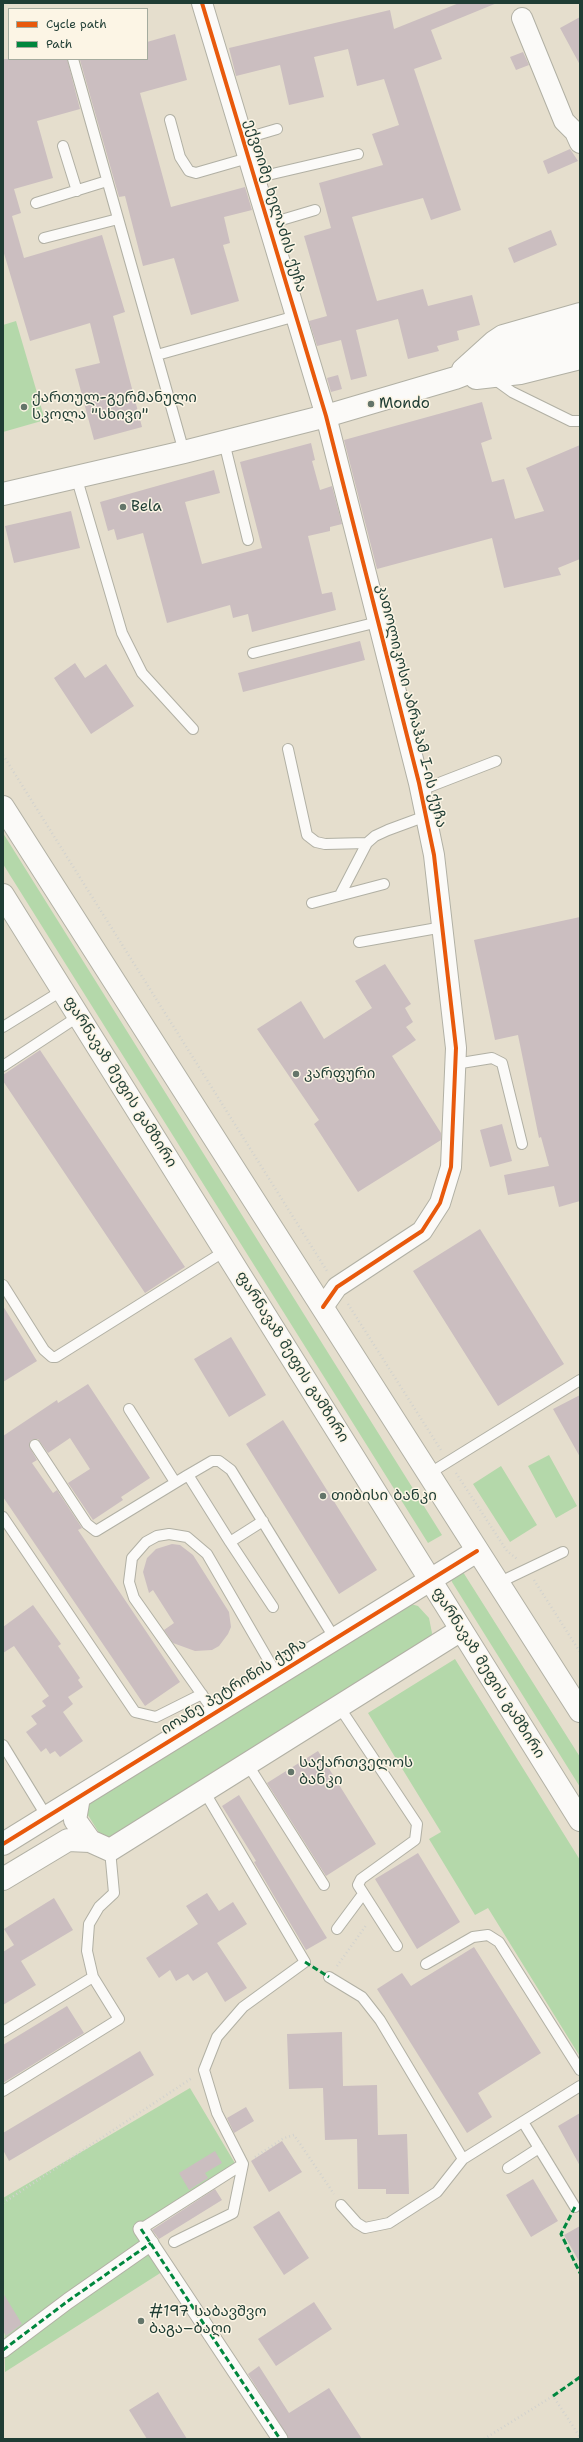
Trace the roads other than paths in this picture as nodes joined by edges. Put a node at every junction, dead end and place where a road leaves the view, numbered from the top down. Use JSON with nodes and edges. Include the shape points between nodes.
{"nodes":[{"id":1,"x":202,"y":3,"type":"edge"},
{"id":2,"x":522,"y":18,"type":"dead end"},
{"id":3,"x":73,"y":60,"type":"edge"},
{"id":4,"x":170,"y":120,"type":"dead end"},
{"id":5,"x":278,"y":129,"type":"dead end"},
{"id":6,"x":243,"y":139,"type":"junction"},
{"id":7,"x":580,"y":142,"type":"edge"},
{"id":8,"x":62,"y":146,"type":"dead end"},
{"id":9,"x":358,"y":154,"type":"dead end"},
{"id":10,"x":248,"y":158,"type":"junction"},
{"id":11,"x":255,"y":178,"type":"junction"},
{"id":12,"x":107,"y":181,"type":"junction"},
{"id":13,"x":77,"y":191,"type":"junction"},
{"id":14,"x":36,"y":203,"type":"dead end"},
{"id":15,"x":315,"y":210,"type":"dead end"},
{"id":16,"x":118,"y":219,"type":"junction"},
{"id":17,"x":268,"y":224,"type":"junction"},
{"id":18,"x":44,"y":238,"type":"dead end"},
{"id":19,"x":580,"y":314,"type":"edge"},
{"id":20,"x":296,"y":316,"type":"junction"},
{"id":21,"x":580,"y":336,"type":"edge"},
{"id":22,"x":157,"y":355,"type":"junction"},
{"id":23,"x":580,"y":358,"type":"edge"},
{"id":24,"x":493,"y":377,"type":"junction"},
{"id":25,"x":455,"y":378,"type":"junction"},
{"id":26,"x":326,"y":416,"type":"junction"},
{"id":27,"x":580,"y":421,"type":"edge"},
{"id":28,"x":224,"y":442,"type":"junction"},
{"id":29,"x":184,"y":452,"type":"junction"},
{"id":30,"x":76,"y":476,"type":"junction"},
{"id":31,"x":3,"y":494,"type":"edge"},
{"id":32,"x":248,"y":540,"type":"dead end"},
{"id":33,"x":378,"y":622,"type":"junction"},
{"id":34,"x":253,"y":653,"type":"dead end"},
{"id":35,"x":193,"y":729,"type":"dead end"},
{"id":36,"x":288,"y":749,"type":"dead end"},
{"id":37,"x":496,"y":761,"type":"dead end"},
{"id":38,"x":421,"y":790,"type":"junction"},
{"id":39,"x":3,"y":807,"type":"edge"},
{"id":40,"x":426,"y":816,"type":"junction"},
{"id":41,"x":367,"y":843,"type":"junction"},
{"id":42,"x":384,"y":884,"type":"dead end"},
{"id":43,"x":3,"y":895,"type":"edge"},
{"id":44,"x":340,"y":895,"type":"junction"},
{"id":45,"x":312,"y":903,"type":"dead end"},
{"id":46,"x":443,"y":927,"type":"junction"},
{"id":47,"x":359,"y":942,"type":"dead end"},
{"id":48,"x":63,"y":990,"type":"junction"},
{"id":49,"x":79,"y":1016,"type":"junction"},
{"id":50,"x":3,"y":1026,"type":"edge"},
{"id":51,"x":455,"y":1064,"type":"junction"},
{"id":52,"x":3,"y":1066,"type":"edge"},
{"id":53,"x":522,"y":1144,"type":"dead end"},
{"id":54,"x":225,"y":1251,"type":"junction"},
{"id":55,"x":3,"y":1285,"type":"edge"},
{"id":56,"x":323,"y":1307,"type":"junction"},
{"id":57,"x":580,"y":1380,"type":"edge"},
{"id":58,"x":129,"y":1409,"type":"dead end"},
{"id":59,"x":35,"y":1445,"type":"dead end"},
{"id":60,"x":430,"y":1473,"type":"junction"},
{"id":61,"x":188,"y":1475,"type":"junction"},
{"id":62,"x":175,"y":1482,"type":"junction"},
{"id":63,"x":3,"y":1517,"type":"edge"},
{"id":64,"x":263,"y":1521,"type":"junction"},
{"id":65,"x":230,"y":1542,"type":"junction"},
{"id":66,"x":477,"y":1551,"type":"junction"},
{"id":67,"x":563,"y":1552,"type":"dead end"},
{"id":68,"x":430,"y":1580,"type":"junction"},
{"id":69,"x":498,"y":1583,"type":"junction"},
{"id":70,"x":273,"y":1607,"type":"dead end"},
{"id":71,"x":461,"y":1630,"type":"junction"},
{"id":72,"x":335,"y":1639,"type":"junction"},
{"id":73,"x":277,"y":1675,"type":"junction"},
{"id":74,"x":202,"y":1694,"type":"junction"},
{"id":75,"x":340,"y":1708,"type":"junction"},
{"id":76,"x":580,"y":1711,"type":"edge"},
{"id":77,"x":215,"y":1713,"type":"junction"},
{"id":78,"x":3,"y":1745,"type":"edge"},
{"id":79,"x":248,"y":1765,"type":"junction"},
{"id":80,"x":204,"y":1792,"type":"junction"},
{"id":81,"x":79,"y":1797,"type":"junction"},
{"id":82,"x":47,"y":1817,"type":"junction"},
{"id":83,"x":580,"y":1820,"type":"edge"},
{"id":84,"x":90,"y":1841,"type":"junction"},
{"id":85,"x":3,"y":1844,"type":"edge"},
{"id":86,"x":110,"y":1850,"type":"junction"},
{"id":87,"x":3,"y":1879,"type":"edge"},
{"id":88,"x":324,"y":1885,"type":"dead end"},
{"id":89,"x":363,"y":1894,"type":"junction"},
{"id":90,"x":337,"y":1929,"type":"dead end"},
{"id":91,"x":396,"y":1946,"type":"dead end"},
{"id":92,"x":426,"y":1964,"type":"dead end"},
{"id":93,"x":93,"y":1977,"type":"junction"},
{"id":94,"x":329,"y":1978,"type":"road end"},
{"id":95,"x":3,"y":2032,"type":"edge"},
{"id":96,"x":580,"y":2070,"type":"edge"},
{"id":97,"x":580,"y":2086,"type":"edge"},
{"id":98,"x":3,"y":2091,"type":"edge"},
{"id":99,"x":523,"y":2122,"type":"junction"},
{"id":100,"x":539,"y":2148,"type":"junction"},
{"id":101,"x":463,"y":2159,"type":"junction"},
{"id":102,"x":243,"y":2164,"type":"junction"},
{"id":103,"x":508,"y":2168,"type":"dead end"},
{"id":104,"x":341,"y":2205,"type":"road end"},
{"id":105,"x":575,"y":2207,"type":"dead end"},
{"id":106,"x":141,"y":2229,"type":"joint"},
{"id":107,"x":174,"y":2242,"type":"dead end"},
{"id":108,"x":151,"y":2243,"type":"junction"},
{"id":109,"x":4,"y":2348,"type":"edge"},
{"id":110,"x":280,"y":2439,"type":"edge"}],
"edges":[{"from":1,"to":6,"type":"street","name":"ექვთიმე ხელაძის ქუჩა"},
{"from":2,"to":7,"type":"street","via":[[564,121],[575,132]]},
{"from":3,"to":12,"type":"lane"},
{"from":4,"to":10,"type":"lane","via":[[180,157],[189,171],[196,173]]},
{"from":5,"to":6,"type":"lane"},
{"from":6,"to":10,"type":"street","name":"ექვთიმე ხელაძის ქუჩა"},
{"from":8,"to":13,"type":"lane"},
{"from":9,"to":11,"type":"lane"},
{"from":10,"to":11,"type":"street","name":"ექვთიმე ხელაძის ქუჩა"},
{"from":11,"to":17,"type":"street","name":"ექვთიმე ხელაძის ქუჩა"},
{"from":12,"to":13,"type":"lane"},
{"from":12,"to":16,"type":"lane"},
{"from":13,"to":14,"type":"lane"},
{"from":15,"to":17,"type":"lane"},
{"from":16,"to":18,"type":"lane"},
{"from":16,"to":22,"type":"lane"},
{"from":17,"to":20,"type":"street","name":"ექვთიმე ხელაძის ქუჩა"},
{"from":19,"to":25,"type":"main road","via":[[503,336]]},
{"from":20,"to":22,"type":"lane"},
{"from":20,"to":26,"type":"street","name":"ექვთიმე ხელაძის ქუჩა"},
{"from":21,"to":25,"type":"main road","via":[[532,348]]},
{"from":22,"to":29,"type":"lane"},
{"from":23,"to":24,"type":"main road"},
{"from":24,"to":25,"type":"main road"},
{"from":24,"to":27,"type":"lane","via":[[512,392],[571,421]]},
{"from":25,"to":26,"type":"main road"},
{"from":26,"to":28,"type":"main road"},
{"from":26,"to":33,"type":"street","name":"კათოლიკოსი აბრაჰამ I-ის ქუჩა"},
{"from":28,"to":29,"type":"main road"},
{"from":28,"to":32,"type":"lane"},
{"from":29,"to":30,"type":"main road"},
{"from":30,"to":31,"type":"main road"},
{"from":30,"to":35,"type":"lane","via":[[122,633],[142,673]]},
{"from":33,"to":34,"type":"lane"},
{"from":33,"to":38,"type":"street","name":"კათოლიკოსი აბრაჰამ I-ის ქუჩა"},
{"from":36,"to":41,"type":"lane","via":[[307,835],[316,842],[325,844]]},
{"from":37,"to":38,"type":"lane"},
{"from":38,"to":40,"type":"street","name":"კათოლიკოსი აბრაჰამ I-ის ქუჩა"},
{"from":39,"to":56,"type":"main road"},
{"from":40,"to":41,"type":"lane","via":[[375,836]]},
{"from":40,"to":46,"type":"street","name":"კათოლიკოსი აბრაჰამ I-ის ქუჩა","via":[[434,855]]},
{"from":41,"to":44,"type":"lane"},
{"from":42,"to":44,"type":"lane"},
{"from":43,"to":48,"type":"main road","name":"ფარნავაზ მეფის გამზირი"},
{"from":44,"to":45,"type":"lane"},
{"from":46,"to":47,"type":"lane"},
{"from":46,"to":51,"type":"street","name":"კათოლიკოსი აბრაჰამ I-ის ქუჩა","via":[[456,1048]]},
{"from":48,"to":49,"type":"main road","name":"ფარნავაზ მეფის გამზირი"},
{"from":48,"to":50,"type":"lane"},
{"from":49,"to":52,"type":"lane"},
{"from":49,"to":54,"type":"main road","name":"ფარნავაზ მეფის გამზირი"},
{"from":51,"to":53,"type":"lane","via":[[492,1058],[502,1063]]},
{"from":51,"to":56,"type":"street","name":"კათოლიკოსი აბრაჰამ I-ის ქუჩა","via":[[451,1167],[440,1203],[422,1231],[337,1287]]},
{"from":54,"to":55,"type":"lane","via":[[56,1357],[52,1357],[44,1350]]},
{"from":54,"to":68,"type":"main road","name":"ფარნავაზ მეფის გამზირი"},
{"from":56,"to":60,"type":"main road"},
{"from":57,"to":60,"type":"lane"},
{"from":58,"to":62,"type":"lane"},
{"from":59,"to":62,"type":"lane","via":[[87,1524],[96,1531]]},
{"from":60,"to":66,"type":"main road"},
{"from":61,"to":62,"type":"lane"},
{"from":61,"to":64,"type":"lane","via":[[212,1461],[225,1464]]},
{"from":61,"to":65,"type":"lane"},
{"from":63,"to":74,"type":"lane","via":[[135,1712],[156,1717]]},
{"from":64,"to":65,"type":"lane"},
{"from":64,"to":72,"type":"lane"},
{"from":65,"to":70,"type":"lane"},
{"from":66,"to":68,"type":"main road","name":"იოანე პეტრიწის ქუჩა"},
{"from":66,"to":69,"type":"main road"},
{"from":67,"to":69,"type":"lane"},
{"from":68,"to":71,"type":"main road","name":"ფარნავაზ მეფის გამზირი"},
{"from":68,"to":72,"type":"main road","name":"იოანე პეტრიწის ქუჩა"},
{"from":69,"to":76,"type":"main road"},
{"from":71,"to":75,"type":"main road"},
{"from":71,"to":83,"type":"main road","name":"ფარნავაზ მეფის გამზირი"},
{"from":72,"to":73,"type":"main road","name":"იოანე პეტრიწის ქუჩა"},
{"from":73,"to":74,"type":"lane","via":[[207,1554],[186,1537],[169,1534],[157,1536],[146,1542],[132,1558],[129,1582],[134,1598]]},
{"from":73,"to":77,"type":"main road","name":"იოანე პეტრიწის ქუჩა"},
{"from":74,"to":77,"type":"lane"},
{"from":75,"to":79,"type":"main road"},
{"from":75,"to":89,"type":"lane","via":[[417,1824],[416,1840],[359,1882],[358,1887]]},
{"from":77,"to":81,"type":"main road","name":"იოანე პეტრიწის ქუჩა"},
{"from":78,"to":82,"type":"lane"},
{"from":79,"to":80,"type":"main road"},
{"from":79,"to":88,"type":"lane"},
{"from":80,"to":86,"type":"main road"},
{"from":80,"to":102,"type":"lane","via":[[305,1962],[243,2007],[230,2020],[217,2037],[204,2070],[217,2113]]},
{"from":81,"to":82,"type":"main road","name":"იოანე პეტრიწის ქუჩა"},
{"from":81,"to":84,"type":"main road","via":[[75,1820]]},
{"from":82,"to":85,"type":"main road","name":"იოანე პეტრიწის ქუჩა"},
{"from":84,"to":86,"type":"main road"},
{"from":84,"to":87,"type":"main road","via":[[68,1840]]},
{"from":86,"to":93,"type":"lane","via":[[114,1893],[99,1907],[89,1924],[87,1951]]},
{"from":89,"to":90,"type":"lane"},
{"from":89,"to":91,"type":"lane"},
{"from":92,"to":96,"type":"lane","via":[[473,1937],[488,1935],[499,1942]]},
{"from":93,"to":95,"type":"lane"},
{"from":93,"to":98,"type":"lane","via":[[119,2019]]},
{"from":94,"to":101,"type":"lane","via":[[362,1997],[380,2020]]},
{"from":97,"to":99,"type":"lane"},
{"from":99,"to":100,"type":"lane"},
{"from":99,"to":101,"type":"lane"},
{"from":100,"to":103,"type":"lane"},
{"from":100,"to":105,"type":"lane"},
{"from":101,"to":104,"type":"lane","via":[[437,2192],[389,2223],[365,2228]]},
{"from":102,"to":106,"type":"lane"},
{"from":102,"to":107,"type":"lane","via":[[233,2213]]},
{"from":106,"to":108,"type":"street"},
{"from":108,"to":109,"type":"street"},
{"from":108,"to":110,"type":"street"}]}
